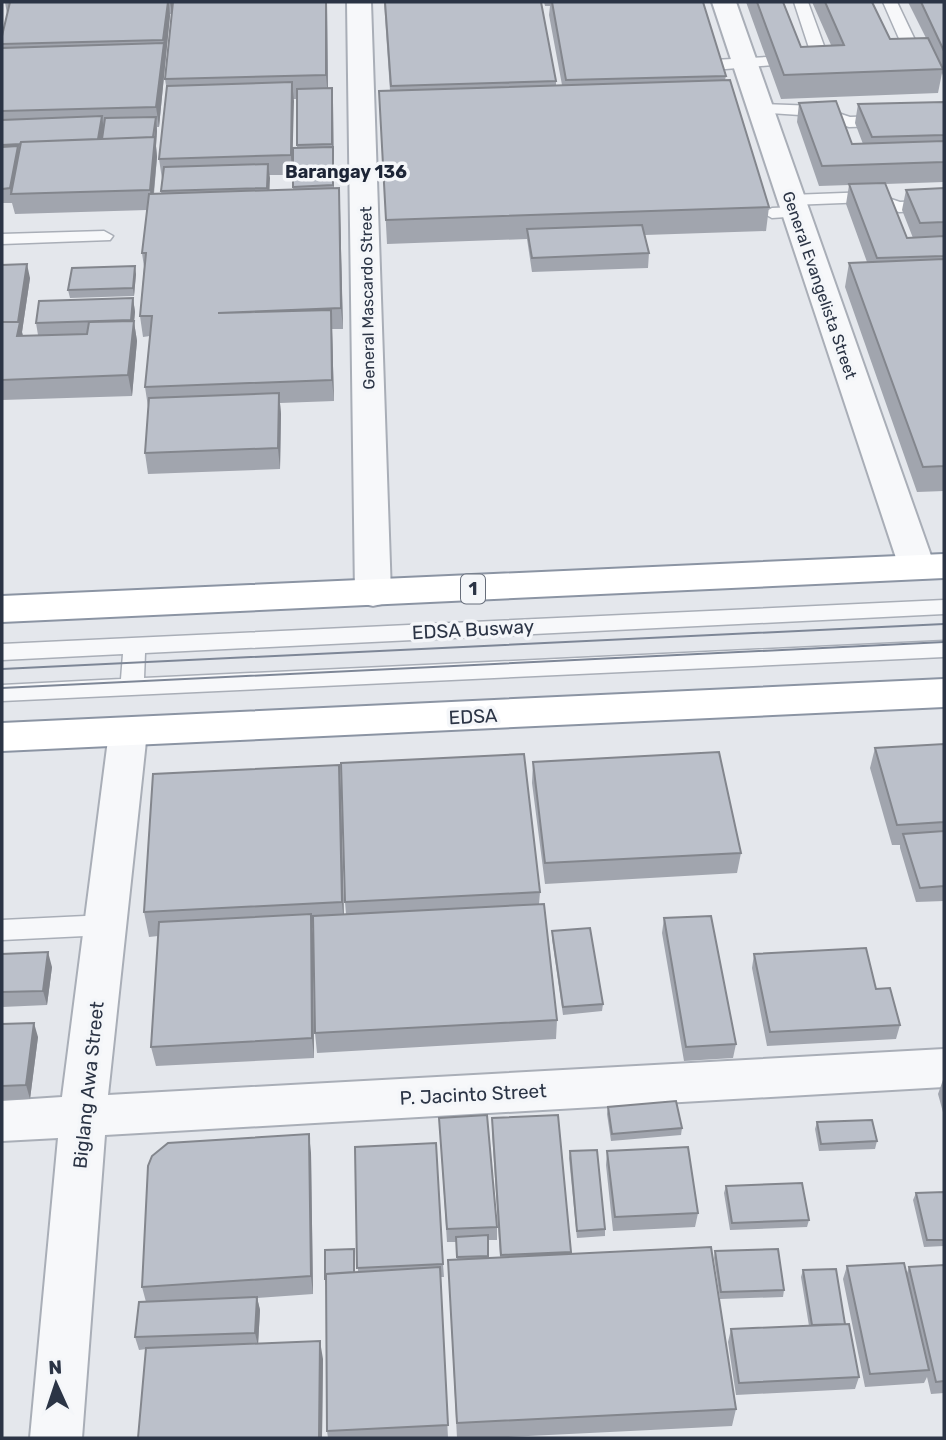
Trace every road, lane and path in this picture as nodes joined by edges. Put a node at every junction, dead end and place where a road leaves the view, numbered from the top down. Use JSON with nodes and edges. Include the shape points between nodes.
{"nodes":[{"id":1,"x":359,"y":2,"type":"edge"},
{"id":2,"x":724,"y":2,"type":"edge"},
{"id":3,"x":801,"y":2,"type":"edge"},
{"id":4,"x":890,"y":2,"type":"edge"},
{"id":5,"x":916,"y":59,"type":"edge"},
{"id":6,"x":794,"y":60,"type":"edge"},
{"id":7,"x":756,"y":62,"type":"junction"},
{"id":8,"x":714,"y":65,"type":"edge"},
{"id":9,"x":759,"y":109,"type":"junction"},
{"id":10,"x":944,"y":119,"type":"edge"},
{"id":11,"x":849,"y":122,"type":"junction"},
{"id":12,"x":857,"y":141,"type":"edge"},
{"id":13,"x":889,"y":205,"type":"junction"},
{"id":14,"x":944,"y":205,"type":"edge"},
{"id":15,"x":786,"y":208,"type":"junction"},
{"id":16,"x":896,"y":226,"type":"edge"},
{"id":17,"x":104,"y":236,"type":"dead end"},
{"id":18,"x":2,"y":239,"type":"edge"},
{"id":19,"x":931,"y":567,"type":"edge"},
{"id":20,"x":373,"y":594,"type":"junction"},
{"id":21,"x":944,"y":607,"type":"edge"},
{"id":22,"x":2,"y":609,"type":"edge"},
{"id":23,"x":134,"y":645,"type":"junction"},
{"id":24,"x":944,"y":649,"type":"edge"},
{"id":25,"x":2,"y":652,"type":"edge"},
{"id":26,"x":132,"y":686,"type":"junction"},
{"id":27,"x":2,"y":693,"type":"edge"},
{"id":28,"x":944,"y":693,"type":"edge"},
{"id":29,"x":128,"y":732,"type":"junction"},
{"id":30,"x":2,"y":737,"type":"edge"},
{"id":31,"x":106,"y":925,"type":"junction"},
{"id":32,"x":2,"y":930,"type":"edge"},
{"id":33,"x":944,"y":1068,"type":"edge"},
{"id":34,"x":83,"y":1117,"type":"junction"},
{"id":35,"x":2,"y":1121,"type":"edge"},
{"id":36,"x":56,"y":1438,"type":"edge"}],
"edges":[{"from":1,"to":20,"type":"street","name":"General Mascardo Street"},
{"from":2,"to":7,"type":"street","name":"General Evangelista Street"},
{"from":3,"to":6,"type":"lane","via":[[819,54]]},
{"from":4,"to":5,"type":"lane"},
{"from":7,"to":8,"type":"lane"},
{"from":7,"to":9,"type":"street","name":"General Evangelista Street"},
{"from":9,"to":11,"type":"lane","via":[[817,111]]},
{"from":9,"to":15,"type":"street","name":"General Evangelista Street"},
{"from":10,"to":11,"type":"lane"},
{"from":11,"to":12,"type":"lane"},
{"from":13,"to":14,"type":"lane"},
{"from":13,"to":15,"type":"lane","via":[[870,197]]},
{"from":13,"to":16,"type":"lane"},
{"from":15,"to":19,"type":"street","name":"General Evangelista Street"},
{"from":17,"to":18,"type":"lane"},
{"from":19,"to":20,"type":"highway","number":"1"},
{"from":20,"to":22,"type":"highway","number":"1"},
{"from":21,"to":23,"type":"lane","name":"EDSA Busway"},
{"from":23,"to":25,"type":"lane","name":"EDSA Busway"},
{"from":23,"to":26,"type":"lane"},
{"from":24,"to":26,"type":"lane"},
{"from":26,"to":27,"type":"lane"},
{"from":28,"to":29,"type":"highway","name":"EDSA"},
{"from":29,"to":30,"type":"highway","name":"EDSA"},
{"from":29,"to":31,"type":"street","name":"Biglang Awa Street"},
{"from":31,"to":32,"type":"lane"},
{"from":31,"to":34,"type":"street","name":"Biglang Awa Street"},
{"from":33,"to":34,"type":"street","name":"P. Jacinto Street"},
{"from":34,"to":35,"type":"street","name":"P. Jacinto Street"},
{"from":34,"to":36,"type":"street","name":"Biglang Awa Street"}]}
